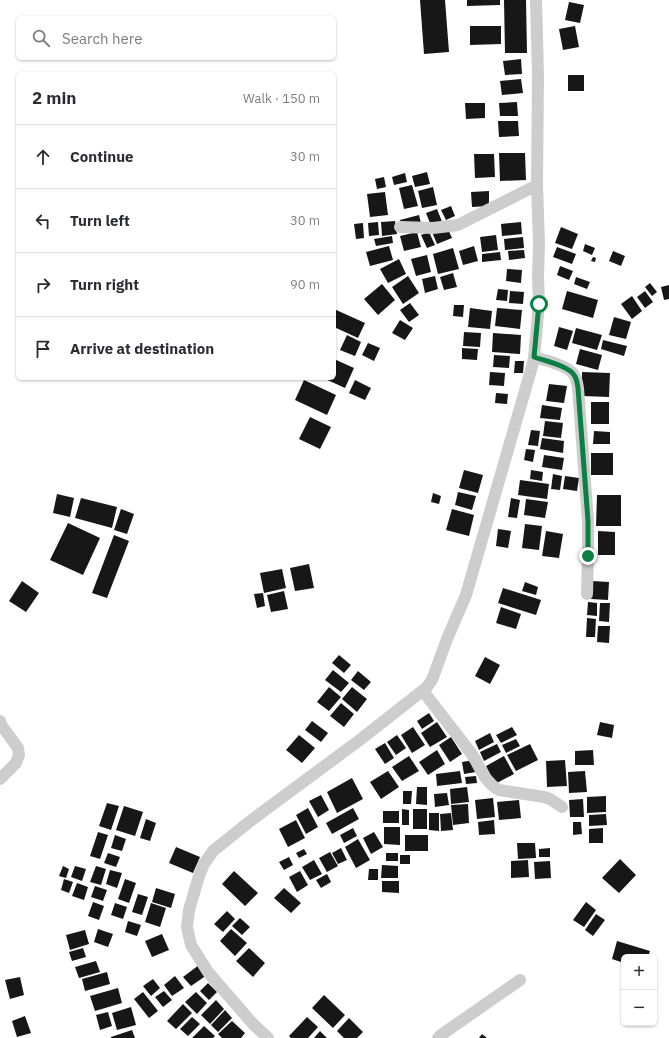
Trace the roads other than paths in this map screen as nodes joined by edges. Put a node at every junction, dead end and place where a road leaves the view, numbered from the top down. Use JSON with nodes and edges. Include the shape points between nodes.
{"nodes":[{"id":1,"x":536,"y":0,"type":"edge"},
{"id":2,"x":537,"y":185,"type":"junction"},
{"id":3,"x":400,"y":226,"type":"dead end"},
{"id":4,"x":534,"y":357,"type":"junction"},
{"id":5,"x":587,"y":594,"type":"dead end"},
{"id":6,"x":423,"y":691,"type":"junction"},
{"id":7,"x":0,"y":721,"type":"edge"},
{"id":8,"x":0,"y":780,"type":"edge"},
{"id":9,"x":562,"y":807,"type":"dead end"},
{"id":10,"x":520,"y":980,"type":"dead end"},
{"id":11,"x":268,"y":1038,"type":"edge"},
{"id":12,"x":438,"y":1038,"type":"edge"}],
"edges":[{"from":1,"to":2,"type":"street"},
{"from":2,"to":3,"type":"street","via":[[458,225],[433,228]]},
{"from":2,"to":4,"type":"street","via":[[539,304]]},
{"from":4,"to":5,"type":"street","via":[[569,369],[577,380],[588,521]]},
{"from":4,"to":6,"type":"street","via":[[466,595],[432,680]]},
{"from":6,"to":9,"type":"street","via":[[472,754],[487,781],[499,790],[544,797]]},
{"from":6,"to":11,"type":"street","via":[[219,847],[204,864],[189,910],[187,927],[192,945],[208,972]]},
{"from":7,"to":8,"type":"street","via":[[18,748],[19,755],[16,763]]},
{"from":10,"to":12,"type":"street"}]}
